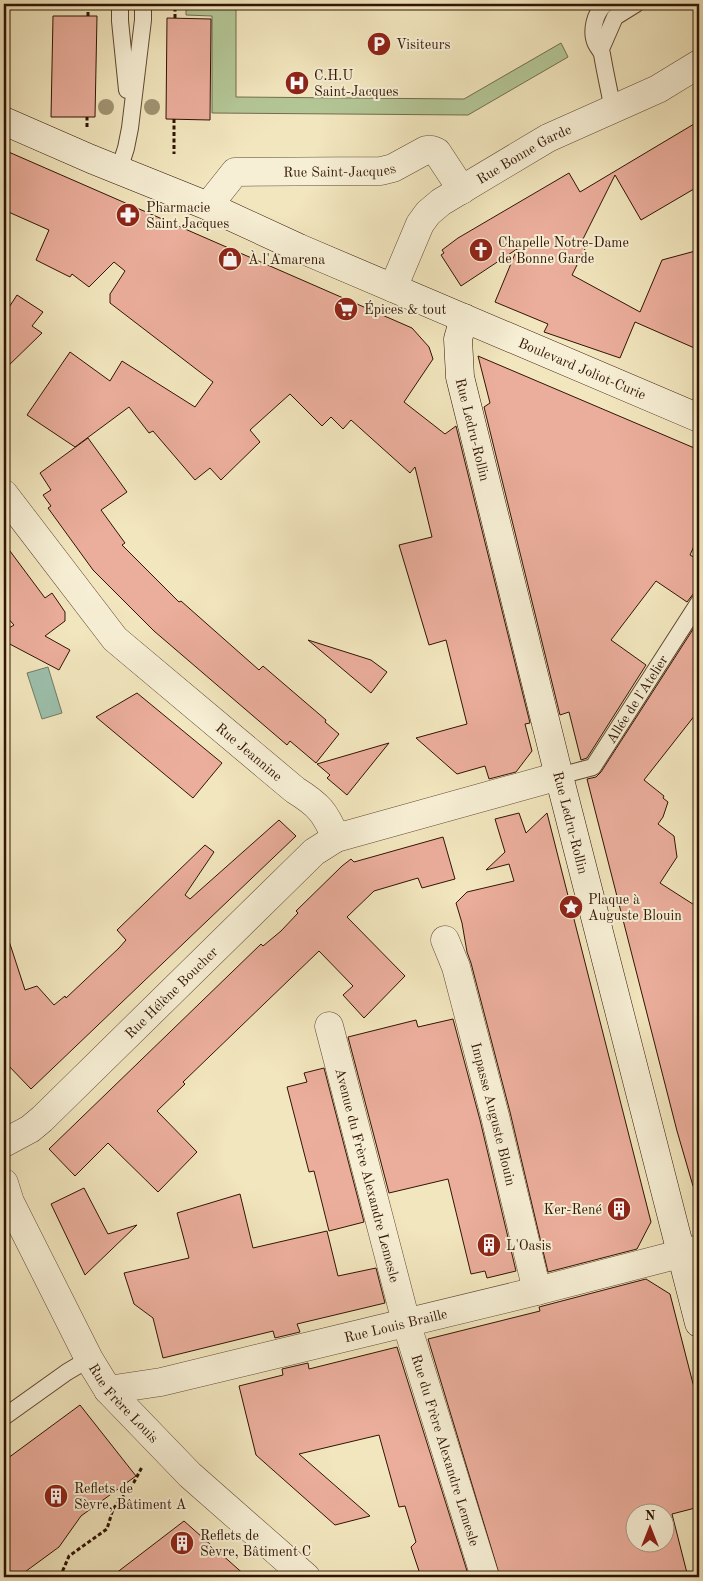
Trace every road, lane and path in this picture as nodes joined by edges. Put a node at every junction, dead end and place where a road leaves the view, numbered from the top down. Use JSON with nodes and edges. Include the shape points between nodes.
{"nodes":[{"id":1,"x":88,"y":4,"type":"edge"},
{"id":2,"x":120,"y":4,"type":"edge"},
{"id":3,"x":143,"y":4,"type":"edge"},
{"id":4,"x":175,"y":4,"type":"edge"},
{"id":5,"x":605,"y":4,"type":"edge"},
{"id":6,"x":636,"y":4,"type":"edge"},
{"id":7,"x":88,"y":16,"type":"dead end"},
{"id":8,"x":175,"y":18,"type":"dead end"},
{"id":9,"x":601,"y":50,"type":"junction"},
{"id":10,"x":699,"y":64,"type":"edge"},
{"id":11,"x":613,"y":108,"type":"junction"},
{"id":12,"x":130,"y":117,"type":"junction"},
{"id":13,"x":174,"y":119,"type":"dead end"},
{"id":14,"x":4,"y":121,"type":"edge"},
{"id":15,"x":174,"y":154,"type":"dead end"},
{"id":16,"x":119,"y":170,"type":"junction"},
{"id":17,"x":462,"y":190,"type":"junction"},
{"id":18,"x":208,"y":206,"type":"junction"},
{"id":19,"x":393,"y":288,"type":"junction"},
{"id":20,"x":464,"y":318,"type":"junction"},
{"id":21,"x":699,"y":418,"type":"edge"},
{"id":22,"x":4,"y":494,"type":"edge"},
{"id":23,"x":699,"y":602,"type":"edge"},
{"id":24,"x":559,"y":776,"type":"junction"},
{"id":25,"x":336,"y":838,"type":"junction"},
{"id":26,"x":445,"y":940,"type":"dead end"},
{"id":27,"x":329,"y":1026,"type":"dead end"},
{"id":28,"x":4,"y":1143,"type":"edge"},
{"id":29,"x":4,"y":1183,"type":"edge"},
{"id":30,"x":690,"y":1251,"type":"edge"},
{"id":31,"x":538,"y":1291,"type":"junction"},
{"id":32,"x":406,"y":1322,"type":"junction"},
{"id":33,"x":699,"y":1323,"type":"edge"},
{"id":34,"x":88,"y":1359,"type":"junction"},
{"id":35,"x":108,"y":1390,"type":"junction"},
{"id":36,"x":4,"y":1417,"type":"edge"},
{"id":37,"x":143,"y":1465,"type":"dead end"},
{"id":38,"x":60,"y":1577,"type":"edge"},
{"id":39,"x":306,"y":1577,"type":"edge"},
{"id":40,"x":485,"y":1577,"type":"edge"}],
"edges":[{"from":1,"to":7,"type":"path"},
{"from":2,"to":12,"type":"lane"},
{"from":3,"to":12,"type":"lane"},
{"from":4,"to":8,"type":"path"},
{"from":5,"to":9,"type":"lane","via":[[599,9],[594,24],[594,41]]},
{"from":6,"to":9,"type":"lane","via":[[615,17]]},
{"from":9,"to":11,"type":"lane"},
{"from":10,"to":11,"type":"street","name":"Rue Bonne Garde","via":[[658,89]]},
{"from":11,"to":17,"type":"street","name":"Rue Bonne Garde","via":[[548,138]]},
{"from":12,"to":16,"type":"lane"},
{"from":13,"to":15,"type":"path"},
{"from":14,"to":16,"type":"street"},
{"from":16,"to":18,"type":"street"},
{"from":17,"to":18,"type":"street","name":"Rue Saint-Jacques","via":[[437,152],[426,150],[393,168],[380,171],[235,172]]},
{"from":17,"to":19,"type":"street","name":"Rue Bonne Garde","via":[[441,202],[420,224]]},
{"from":18,"to":19,"type":"street"},
{"from":19,"to":20,"type":"street"},
{"from":20,"to":21,"type":"street","name":"Boulevard Joliot-Curie"},
{"from":20,"to":24,"type":"street","name":"Rue Ledru-Rollin","via":[[458,339],[460,377]]},
{"from":22,"to":25,"type":"street","name":"Rue Jeannine","via":[[115,639],[295,790],[314,802],[327,817]]},
{"from":23,"to":24,"type":"lane","name":"Allée de l'Atelier","via":[[593,767]]},
{"from":24,"to":25,"type":"street"},
{"from":24,"to":30,"type":"street","name":"Rue Ledru-Rollin"},
{"from":25,"to":28,"type":"street","name":"Rue Hélène Boucher","via":[[314,852],[42,1119]]},
{"from":26,"to":31,"type":"street","name":"Impasse Auguste Blouin","via":[[456,967]]},
{"from":27,"to":32,"type":"street","name":"Avenue du Frère Alexandre Lemesle"},
{"from":29,"to":34,"type":"street","name":"Rue Frère Louis","via":[[10,1202]]},
{"from":30,"to":31,"type":"street","name":"Rue Louis Braille"},
{"from":30,"to":33,"type":"street","name":"Rue Ledru-Rollin"},
{"from":31,"to":32,"type":"street","name":"Rue Louis Braille"},
{"from":32,"to":35,"type":"street","name":"Rue Louis Braille","via":[[161,1382]]},
{"from":32,"to":40,"type":"street","name":"Rue du Frère Alexandre Lemesle"},
{"from":34,"to":35,"type":"street","name":"Rue Frère Louis"},
{"from":34,"to":36,"type":"lane"},
{"from":35,"to":39,"type":"street","name":"Rue Frère Louis","via":[[190,1475]]},
{"from":37,"to":38,"type":"path","via":[[113,1509],[107,1529],[69,1556]]}]}
